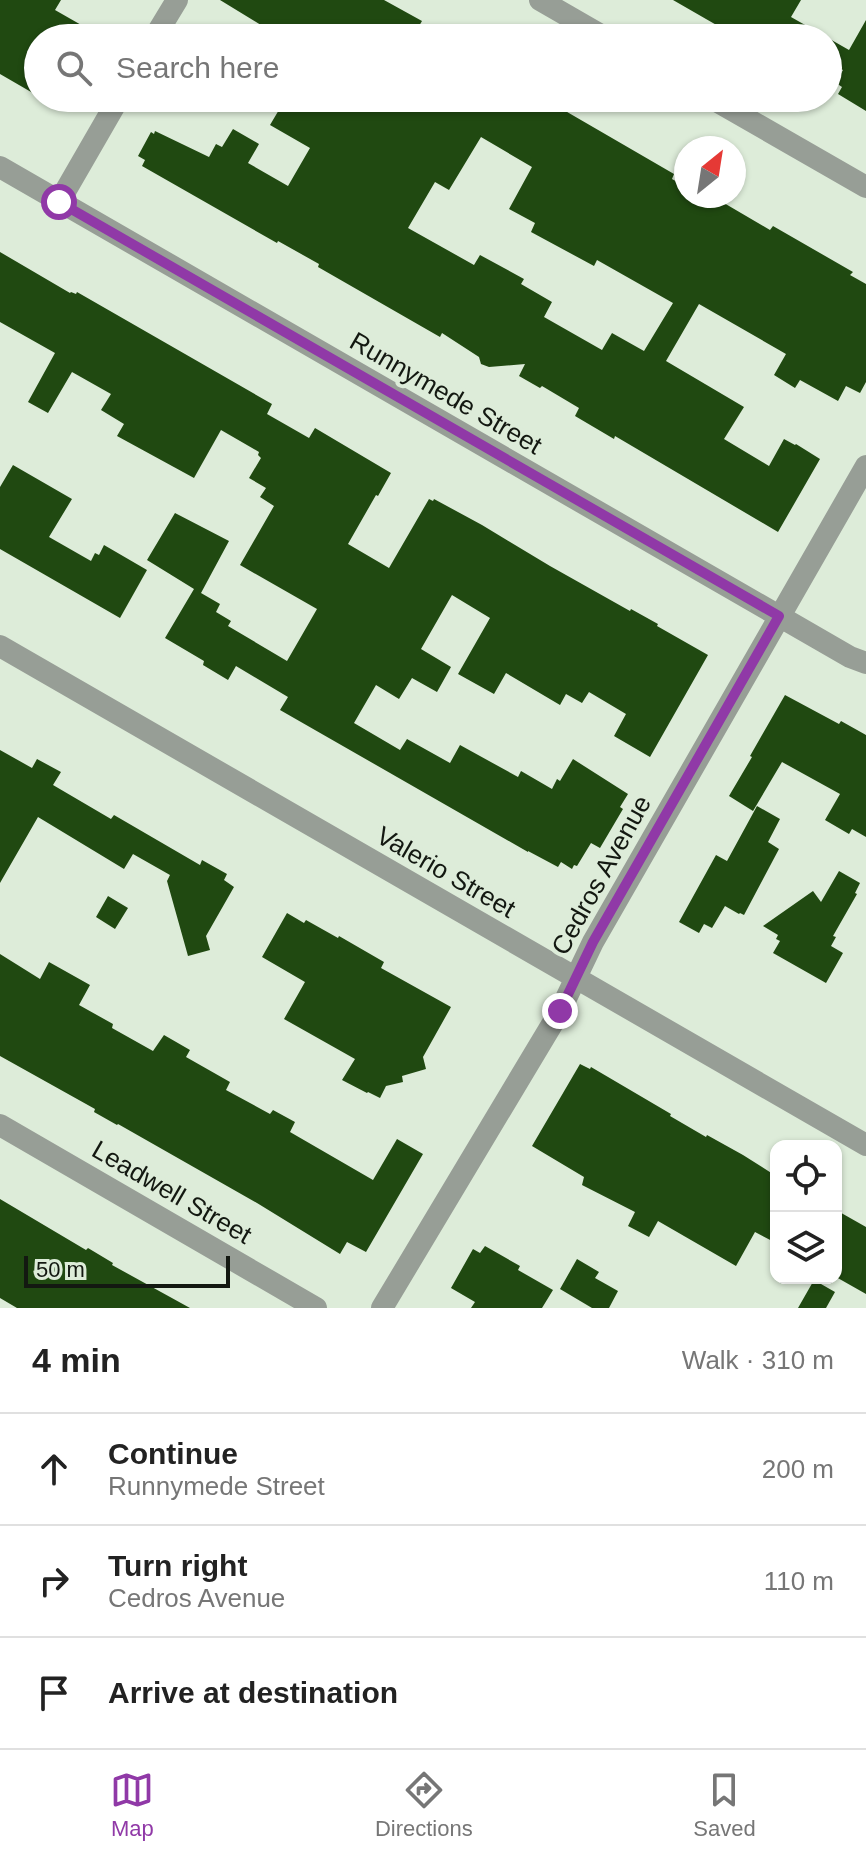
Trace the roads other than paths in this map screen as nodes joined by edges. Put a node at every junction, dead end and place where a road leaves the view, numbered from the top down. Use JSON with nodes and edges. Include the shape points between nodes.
{"nodes":[{"id":1,"x":177,"y":0,"type":"edge"},
{"id":2,"x":540,"y":0,"type":"edge"},
{"id":3,"x":162,"y":24,"type":"edge"},
{"id":4,"x":582,"y":24,"type":"edge"},
{"id":5,"x":111,"y":112,"type":"edge"},
{"id":6,"x":735,"y":112,"type":"edge"},
{"id":7,"x":0,"y":167,"type":"edge"},
{"id":8,"x":866,"y":187,"type":"edge"},
{"id":9,"x":59,"y":202,"type":"junction"},
{"id":10,"x":866,"y":466,"type":"edge"},
{"id":11,"x":779,"y":616,"type":"junction"},
{"id":12,"x":0,"y":646,"type":"edge"},
{"id":13,"x":866,"y":663,"type":"edge"},
{"id":14,"x":576,"y":979,"type":"junction"},
{"id":15,"x":0,"y":1125,"type":"edge"},
{"id":16,"x":866,"y":1145,"type":"edge"},
{"id":17,"x":316,"y":1308,"type":"edge"},
{"id":18,"x":382,"y":1308,"type":"edge"}],
"edges":[{"from":1,"to":3,"type":"street"},
{"from":2,"to":4,"type":"street"},
{"from":5,"to":9,"type":"street"},
{"from":6,"to":8,"type":"street"},
{"from":7,"to":9,"type":"street","name":"Runnymede Street"},
{"from":9,"to":11,"type":"street","name":"Runnymede Street"},
{"from":10,"to":11,"type":"street","name":"Cedros Avenue"},
{"from":11,"to":13,"type":"street","name":"Runnymede Street"},
{"from":11,"to":14,"type":"street","name":"Cedros Avenue"},
{"from":12,"to":14,"type":"street","name":"Valerio Street"},
{"from":14,"to":16,"type":"street","name":"Valerio Street"},
{"from":14,"to":18,"type":"street","name":"Cedros Avenue"},
{"from":15,"to":17,"type":"street","name":"Leadwell Street"}]}
